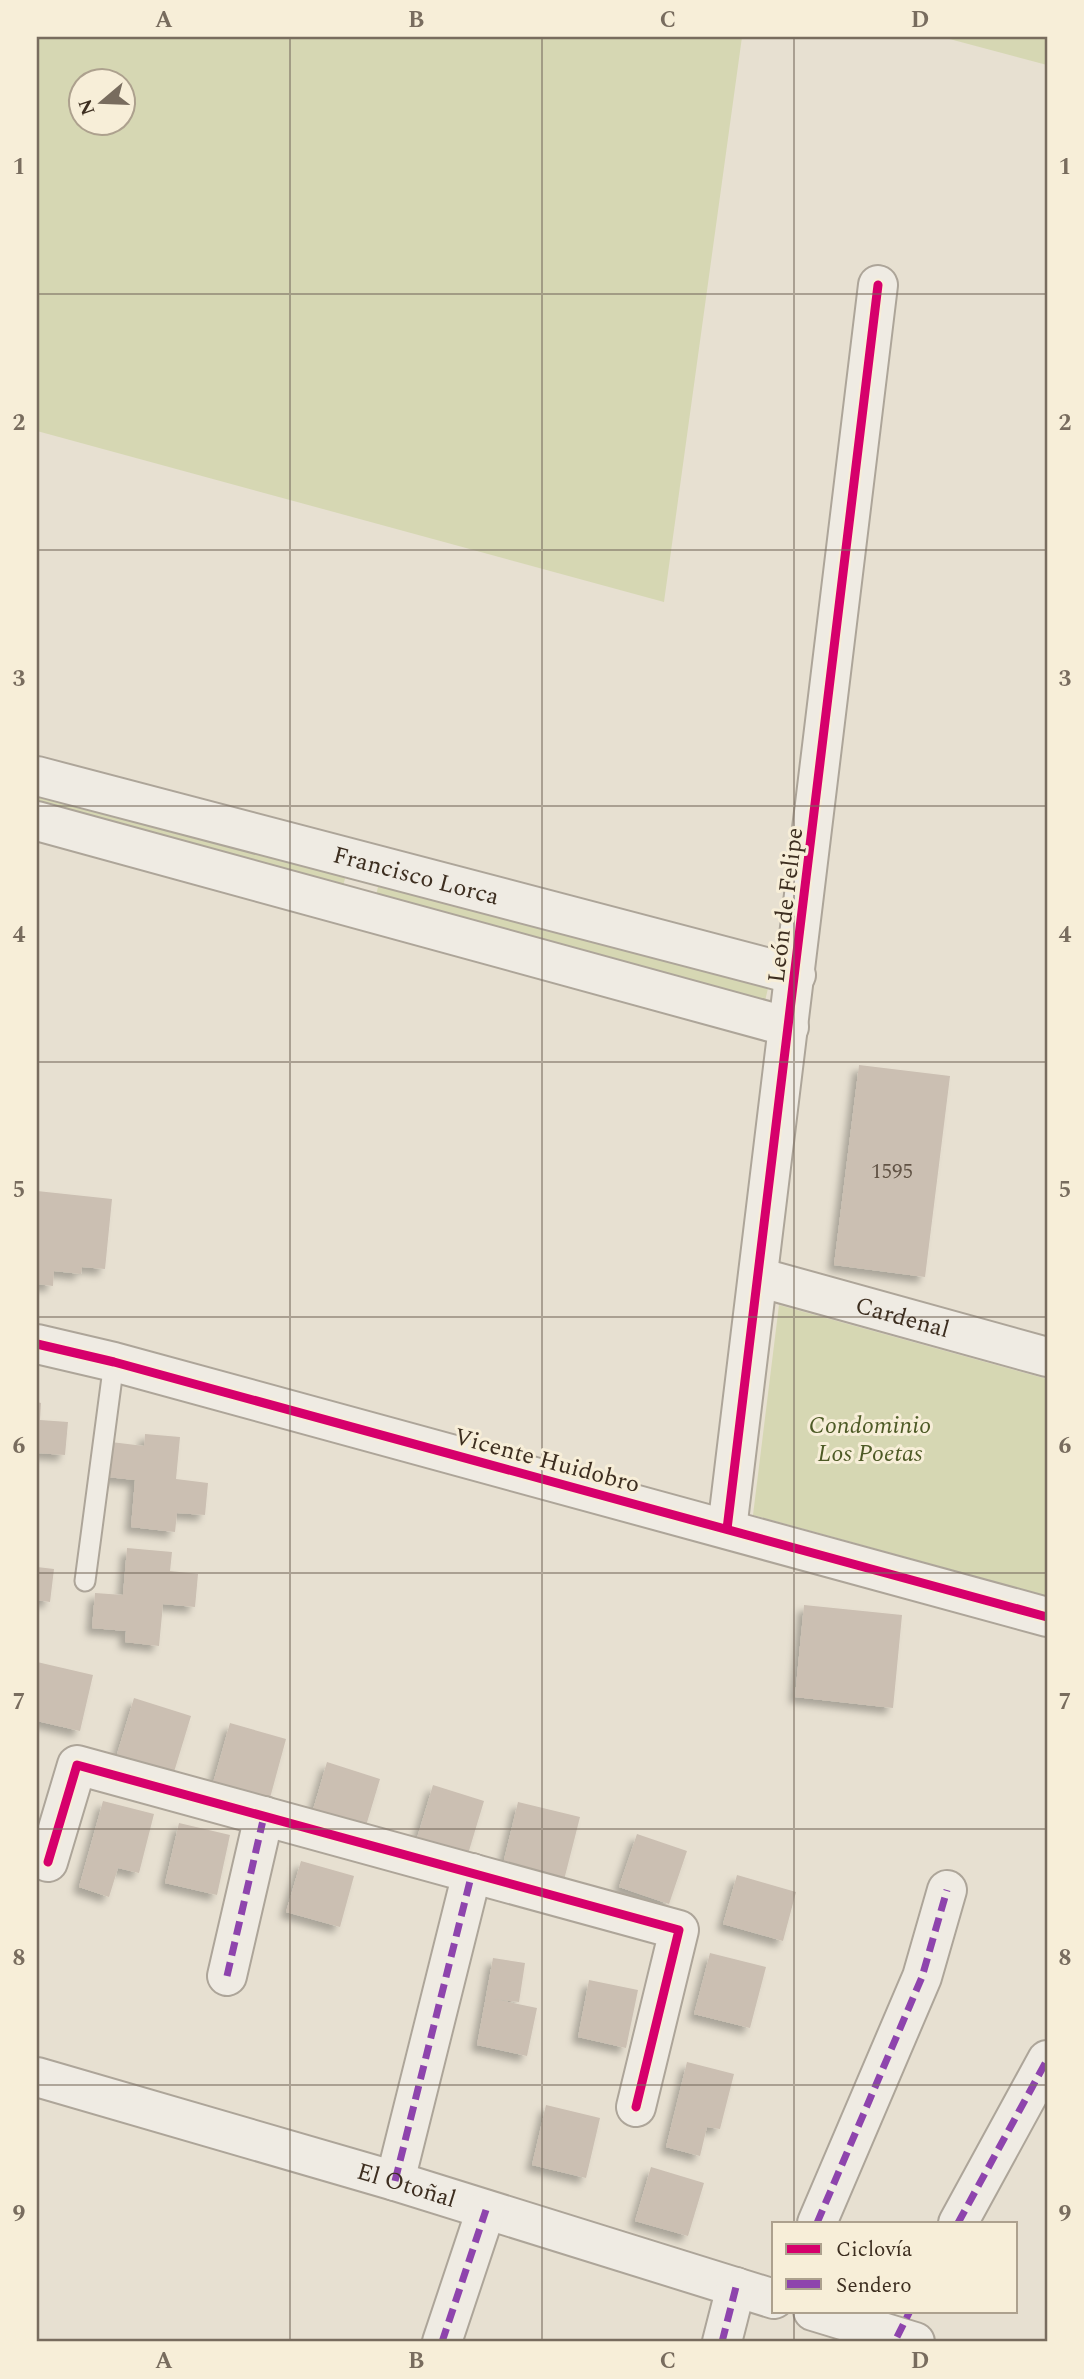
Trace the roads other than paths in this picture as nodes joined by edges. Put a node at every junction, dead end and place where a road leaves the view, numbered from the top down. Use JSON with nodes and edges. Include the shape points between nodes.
{"nodes":[{"id":1,"x":878,"y":285,"type":"dead end"},
{"id":2,"x":37,"y":776,"type":"edge"},
{"id":3,"x":37,"y":821,"type":"edge"},
{"id":4,"x":370,"y":863,"type":"junction"},
{"id":5,"x":356,"y":908,"type":"junction"},
{"id":6,"x":796,"y":975,"type":"junction"},
{"id":7,"x":789,"y":1027,"type":"junction"},
{"id":8,"x":758,"y":1277,"type":"junction"},
{"id":9,"x":37,"y":1344,"type":"edge"},
{"id":10,"x":1047,"y":1357,"type":"edge"},
{"id":11,"x":114,"y":1362,"type":"junction"},
{"id":12,"x":727,"y":1529,"type":"junction"},
{"id":13,"x":85,"y":1581,"type":"dead end"},
{"id":14,"x":1047,"y":1617,"type":"edge"},
{"id":15,"x":264,"y":1816,"type":"junction"},
{"id":16,"x":48,"y":1862,"type":"dead end"},
{"id":17,"x":472,"y":1873,"type":"junction"},
{"id":18,"x":947,"y":1891,"type":"dead end"},
{"id":19,"x":227,"y":1976,"type":"dead end"},
{"id":20,"x":1047,"y":2060,"type":"edge"},
{"id":21,"x":37,"y":2077,"type":"edge"},
{"id":22,"x":636,"y":2108,"type":"dead end"},
{"id":23,"x":395,"y":2181,"type":"junction"},
{"id":24,"x":486,"y":2210,"type":"junction"},
{"id":25,"x":817,"y":2222,"type":"edge"},
{"id":26,"x":959,"y":2222,"type":"edge"},
{"id":27,"x":736,"y":2287,"type":"junction"},
{"id":28,"x":772,"y":2298,"type":"edge"},
{"id":29,"x":818,"y":2312,"type":"edge"},
{"id":30,"x":907,"y":2330,"type":"edge"},
{"id":31,"x":442,"y":2342,"type":"edge"},
{"id":32,"x":722,"y":2342,"type":"edge"}],
"edges":[{"from":1,"to":6,"type":"street","name":"León de Felipe"},
{"from":2,"to":4,"type":"street","name":"Francisco Lorca"},
{"from":3,"to":5,"type":"street","name":"Francisco Lorca"},
{"from":4,"to":5,"type":"street"},
{"from":4,"to":6,"type":"street","name":"Francisco Lorca"},
{"from":5,"to":7,"type":"street","name":"Francisco Lorca"},
{"from":6,"to":7,"type":"street","name":"León de Felipe"},
{"from":7,"to":8,"type":"street","name":"León de Felipe"},
{"from":8,"to":10,"type":"street","name":"Cardenal"},
{"from":8,"to":12,"type":"street","name":"León de Felipe"},
{"from":9,"to":11,"type":"street","name":"Vicente Huidobro"},
{"from":11,"to":12,"type":"street","name":"Vicente Huidobro"},
{"from":11,"to":13,"type":"lane"},
{"from":12,"to":14,"type":"street","name":"Vicente Huidobro"},
{"from":15,"to":16,"type":"street","via":[[77,1765]]},
{"from":15,"to":17,"type":"street"},
{"from":15,"to":19,"type":"street"},
{"from":17,"to":22,"type":"street","via":[[679,1930]]},
{"from":17,"to":23,"type":"street"},
{"from":18,"to":25,"type":"street","via":[[922,1977]]},
{"from":20,"to":26,"type":"street"},
{"from":21,"to":23,"type":"street","name":"El Otoñal"},
{"from":23,"to":24,"type":"street","name":"El Otoñal"},
{"from":24,"to":27,"type":"street","name":"El Otoñal"},
{"from":24,"to":31,"type":"street"},
{"from":27,"to":28,"type":"street","name":"El Otoñal"},
{"from":27,"to":32,"type":"street"},
{"from":29,"to":30,"type":"street"}]}
